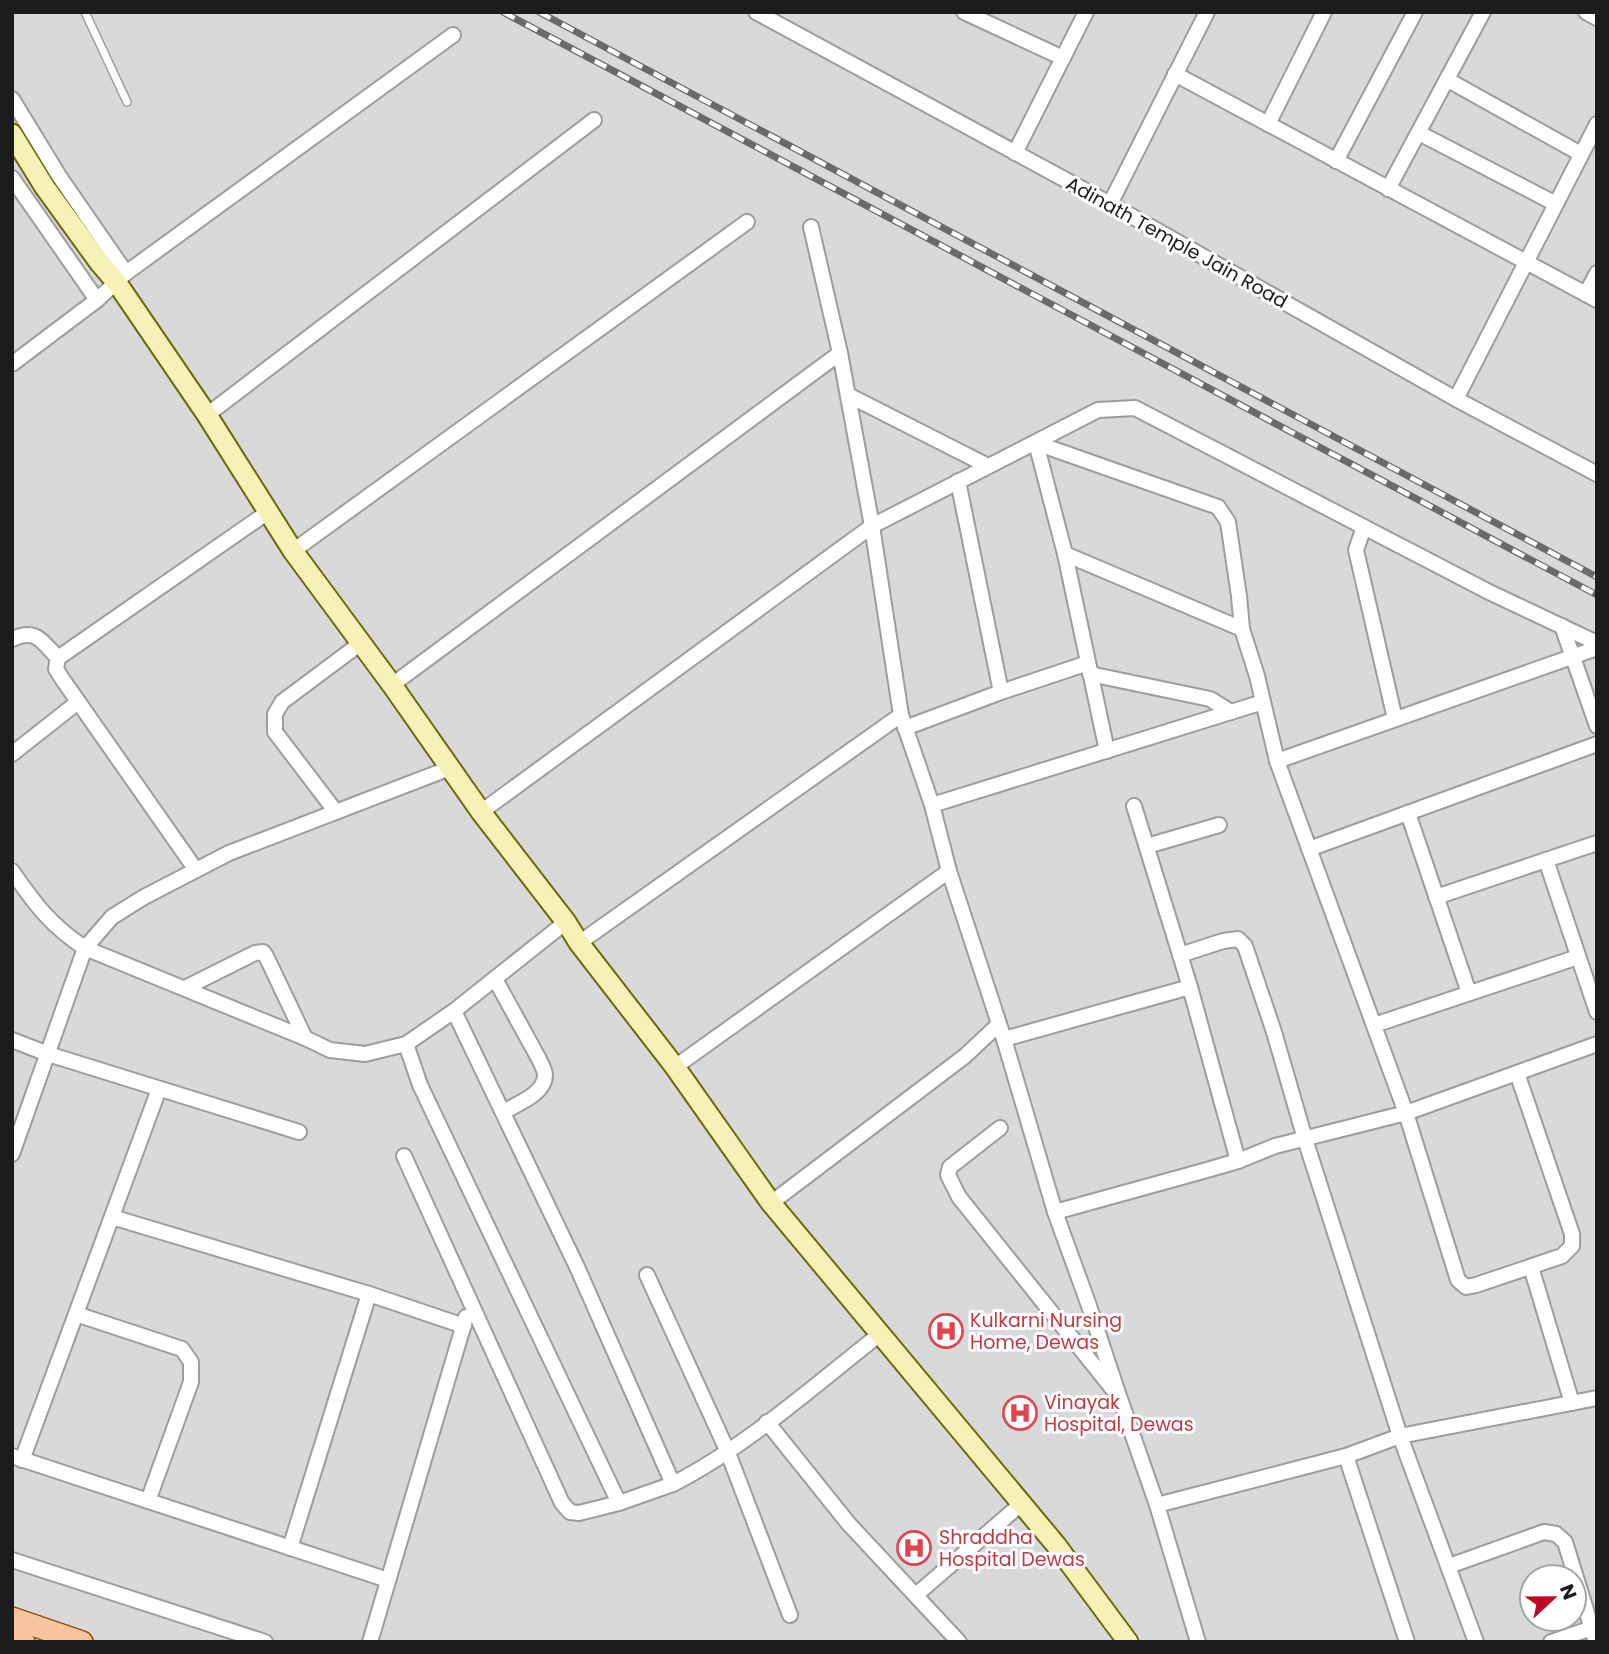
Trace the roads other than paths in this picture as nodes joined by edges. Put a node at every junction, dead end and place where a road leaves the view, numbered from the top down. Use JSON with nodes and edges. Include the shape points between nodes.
{"nodes":[{"id":1,"x":85,"y":12,"type":"edge"},
{"id":2,"x":756,"y":12,"type":"edge"},
{"id":3,"x":964,"y":12,"type":"edge"},
{"id":4,"x":1086,"y":12,"type":"edge"},
{"id":5,"x":1207,"y":12,"type":"edge"},
{"id":6,"x":1324,"y":12,"type":"edge"},
{"id":7,"x":1415,"y":12,"type":"edge"},
{"id":8,"x":1483,"y":12,"type":"edge"},
{"id":9,"x":1586,"y":12,"type":"edge"},
{"id":10,"x":1597,"y":18,"type":"edge"},
{"id":11,"x":453,"y":35,"type":"dead end"},
{"id":12,"x":1063,"y":58,"type":"junction"},
{"id":13,"x":1175,"y":74,"type":"junction"},
{"id":14,"x":1448,"y":80,"type":"junction"},
{"id":15,"x":12,"y":99,"type":"edge"},
{"id":16,"x":127,"y":102,"type":"dead end"},
{"id":17,"x":594,"y":120,"type":"dead end"},
{"id":18,"x":1268,"y":124,"type":"junction"},
{"id":19,"x":1597,"y":124,"type":"edge"},
{"id":20,"x":1419,"y":133,"type":"junction"},
{"id":21,"x":12,"y":134,"type":"edge"},
{"id":22,"x":1015,"y":153,"type":"junction"},
{"id":23,"x":1581,"y":154,"type":"junction"},
{"id":24,"x":1336,"y":160,"type":"junction"},
{"id":25,"x":12,"y":178,"type":"edge"},
{"id":26,"x":1388,"y":189,"type":"junction"},
{"id":27,"x":1110,"y":204,"type":"junction"},
{"id":28,"x":1556,"y":204,"type":"junction"},
{"id":29,"x":747,"y":222,"type":"dead end"},
{"id":30,"x":810,"y":228,"type":"dead end"},
{"id":31,"x":1525,"y":262,"type":"junction"},
{"id":32,"x":1597,"y":273,"type":"edge"},
{"id":33,"x":122,"y":278,"type":"junction"},
{"id":34,"x":1591,"y":297,"type":"edge"},
{"id":35,"x":97,"y":300,"type":"junction"},
{"id":36,"x":841,"y":353,"type":"junction"},
{"id":37,"x":12,"y":365,"type":"edge"},
{"id":38,"x":848,"y":395,"type":"junction"},
{"id":39,"x":1456,"y":399,"type":"junction"},
{"id":40,"x":207,"y":415,"type":"junction"},
{"id":41,"x":1036,"y":443,"type":"junction"},
{"id":42,"x":988,"y":466,"type":"junction"},
{"id":43,"x":1597,"y":474,"type":"edge"},
{"id":44,"x":958,"y":481,"type":"junction"},
{"id":45,"x":268,"y":512,"type":"junction"},
{"id":46,"x":872,"y":526,"type":"junction"},
{"id":47,"x":1364,"y":527,"type":"junction"},
{"id":48,"x":293,"y":551,"type":"junction"},
{"id":49,"x":1065,"y":554,"type":"junction"},
{"id":50,"x":1562,"y":626,"type":"junction"},
{"id":51,"x":1242,"y":629,"type":"junction"},
{"id":52,"x":12,"y":639,"type":"edge"},
{"id":53,"x":361,"y":643,"type":"junction"},
{"id":54,"x":1597,"y":645,"type":"edge"},
{"id":55,"x":1572,"y":656,"type":"junction"},
{"id":56,"x":58,"y":657,"type":"junction"},
{"id":57,"x":1089,"y":668,"type":"junction"},
{"id":58,"x":392,"y":685,"type":"junction"},
{"id":59,"x":1001,"y":692,"type":"junction"},
{"id":60,"x":78,"y":702,"type":"junction"},
{"id":61,"x":1263,"y":702,"type":"junction"},
{"id":62,"x":1231,"y":712,"type":"junction"},
{"id":63,"x":1395,"y":719,"type":"junction"},
{"id":64,"x":903,"y":722,"type":"junction"},
{"id":65,"x":1597,"y":726,"type":"edge"},
{"id":66,"x":1597,"y":744,"type":"edge"},
{"id":67,"x":1107,"y":751,"type":"junction"},
{"id":68,"x":12,"y":754,"type":"edge"},
{"id":69,"x":1277,"y":761,"type":"junction"},
{"id":70,"x":450,"y":768,"type":"junction"},
{"id":71,"x":932,"y":805,"type":"junction"},
{"id":72,"x":1134,"y":806,"type":"dead end"},
{"id":73,"x":481,"y":811,"type":"junction"},
{"id":74,"x":335,"y":812,"type":"junction"},
{"id":75,"x":1408,"y":813,"type":"junction"},
{"id":76,"x":1219,"y":825,"type":"dead end"},
{"id":77,"x":1597,"y":844,"type":"edge"},
{"id":78,"x":1147,"y":846,"type":"junction"},
{"id":79,"x":1310,"y":849,"type":"junction"},
{"id":80,"x":1546,"y":860,"type":"junction"},
{"id":81,"x":196,"y":870,"type":"junction"},
{"id":82,"x":12,"y":871,"type":"edge"},
{"id":83,"x":949,"y":871,"type":"junction"},
{"id":84,"x":1437,"y":897,"type":"junction"},
{"id":85,"x":566,"y":922,"type":"junction"},
{"id":86,"x":579,"y":943,"type":"junction"},
{"id":87,"x":85,"y":948,"type":"junction"},
{"id":88,"x":1180,"y":955,"type":"junction"},
{"id":89,"x":1578,"y":957,"type":"junction"},
{"id":90,"x":495,"y":979,"type":"junction"},
{"id":91,"x":185,"y":988,"type":"junction"},
{"id":92,"x":1190,"y":988,"type":"junction"},
{"id":93,"x":1469,"y":993,"type":"junction"},
{"id":94,"x":454,"y":1011,"type":"junction"},
{"id":95,"x":1597,"y":1012,"type":"edge"},
{"id":96,"x":999,"y":1024,"type":"junction"},
{"id":97,"x":1374,"y":1025,"type":"junction"},
{"id":98,"x":305,"y":1038,"type":"junction"},
{"id":99,"x":1004,"y":1039,"type":"junction"},
{"id":100,"x":12,"y":1040,"type":"edge"},
{"id":101,"x":406,"y":1044,"type":"junction"},
{"id":102,"x":1597,"y":1044,"type":"edge"},
{"id":103,"x":48,"y":1054,"type":"junction"},
{"id":104,"x":675,"y":1067,"type":"junction"},
{"id":105,"x":1517,"y":1073,"type":"junction"},
{"id":106,"x":159,"y":1089,"type":"junction"},
{"id":107,"x":503,"y":1112,"type":"junction"},
{"id":108,"x":1406,"y":1113,"type":"junction"},
{"id":109,"x":1000,"y":1128,"type":"dead end"},
{"id":110,"x":299,"y":1132,"type":"dead end"},
{"id":111,"x":16,"y":1133,"type":"edge"},
{"id":112,"x":1304,"y":1139,"type":"junction"},
{"id":113,"x":12,"y":1154,"type":"edge"},
{"id":114,"x":404,"y":1157,"type":"dead end"},
{"id":115,"x":1238,"y":1161,"type":"junction"},
{"id":116,"x":772,"y":1203,"type":"junction"},
{"id":117,"x":1055,"y":1212,"type":"junction"},
{"id":118,"x":112,"y":1217,"type":"junction"},
{"id":119,"x":1531,"y":1267,"type":"junction"},
{"id":120,"x":647,"y":1275,"type":"dead end"},
{"id":121,"x":369,"y":1294,"type":"junction"},
{"id":122,"x":471,"y":1302,"type":"junction"},
{"id":123,"x":76,"y":1314,"type":"junction"},
{"id":124,"x":464,"y":1326,"type":"junction"},
{"id":125,"x":880,"y":1334,"type":"junction"},
{"id":126,"x":1119,"y":1396,"type":"junction"},
{"id":127,"x":1597,"y":1398,"type":"edge"},
{"id":128,"x":1572,"y":1403,"type":"junction"},
{"id":129,"x":767,"y":1422,"type":"junction"},
{"id":130,"x":1400,"y":1436,"type":"junction"},
{"id":131,"x":727,"y":1450,"type":"junction"},
{"id":132,"x":1346,"y":1456,"type":"junction"},
{"id":133,"x":17,"y":1458,"type":"edge"},
{"id":134,"x":673,"y":1484,"type":"junction"},
{"id":135,"x":148,"y":1501,"type":"junction"},
{"id":136,"x":619,"y":1503,"type":"junction"},
{"id":137,"x":1021,"y":1504,"type":"junction"},
{"id":138,"x":1157,"y":1505,"type":"junction"},
{"id":139,"x":290,"y":1548,"type":"junction"},
{"id":140,"x":12,"y":1560,"type":"edge"},
{"id":141,"x":1449,"y":1566,"type":"junction"},
{"id":142,"x":388,"y":1580,"type":"junction"},
{"id":143,"x":916,"y":1595,"type":"junction"},
{"id":144,"x":790,"y":1615,"type":"dead end"},
{"id":145,"x":12,"y":1618,"type":"edge"},
{"id":146,"x":1594,"y":1635,"type":"edge"},
{"id":147,"x":12,"y":1638,"type":"edge"},
{"id":148,"x":24,"y":1642,"type":"edge"},
{"id":149,"x":82,"y":1642,"type":"edge"},
{"id":150,"x":265,"y":1642,"type":"edge"},
{"id":151,"x":370,"y":1642,"type":"edge"},
{"id":152,"x":959,"y":1642,"type":"edge"},
{"id":153,"x":1128,"y":1642,"type":"edge"},
{"id":154,"x":1198,"y":1642,"type":"edge"},
{"id":155,"x":1407,"y":1642,"type":"edge"},
{"id":156,"x":1476,"y":1642,"type":"edge"},
{"id":157,"x":1551,"y":1642,"type":"edge"}],
"edges":[{"from":1,"to":16,"type":"lane"},
{"from":2,"to":22,"type":"street","name":"Adinath Temple Jain Road"},
{"from":3,"to":12,"type":"street"},
{"from":4,"to":12,"type":"street"},
{"from":5,"to":13,"type":"street"},
{"from":6,"to":18,"type":"street"},
{"from":7,"to":24,"type":"street"},
{"from":8,"to":14,"type":"street"},
{"from":9,"to":10,"type":"street"},
{"from":11,"to":33,"type":"street"},
{"from":12,"to":22,"type":"street"},
{"from":13,"to":18,"type":"street"},
{"from":13,"to":27,"type":"street"},
{"from":14,"to":20,"type":"street"},
{"from":14,"to":23,"type":"street"},
{"from":15,"to":33,"type":"street"},
{"from":17,"to":40,"type":"street"},
{"from":18,"to":24,"type":"street"},
{"from":19,"to":23,"type":"street"},
{"from":20,"to":26,"type":"street"},
{"from":20,"to":28,"type":"street"},
{"from":21,"to":33,"type":"street","via":[[99,262]]},
{"from":22,"to":27,"type":"street","name":"Adinath Temple Jain Road"},
{"from":23,"to":28,"type":"street"},
{"from":24,"to":26,"type":"street"},
{"from":25,"to":35,"type":"street"},
{"from":26,"to":31,"type":"street"},
{"from":27,"to":39,"type":"street","name":"Adinath Temple Jain Road"},
{"from":28,"to":31,"type":"street"},
{"from":29,"to":48,"type":"street"},
{"from":30,"to":36,"type":"street"},
{"from":31,"to":34,"type":"street"},
{"from":31,"to":39,"type":"street"},
{"from":32,"to":34,"type":"street"},
{"from":33,"to":35,"type":"street"},
{"from":33,"to":40,"type":"street"},
{"from":35,"to":37,"type":"street"},
{"from":36,"to":38,"type":"street"},
{"from":36,"to":58,"type":"street"},
{"from":38,"to":42,"type":"street"},
{"from":38,"to":46,"type":"street"},
{"from":39,"to":43,"type":"street","name":"Adinath Temple Jain Road"},
{"from":40,"to":45,"type":"street"},
{"from":41,"to":42,"type":"street"},
{"from":41,"to":47,"type":"street","via":[[1098,410],[1135,408]]},
{"from":41,"to":49,"type":"street"},
{"from":41,"to":51,"type":"street","via":[[1218,506],[1228,522]]},
{"from":42,"to":44,"type":"street"},
{"from":44,"to":46,"type":"street"},
{"from":44,"to":59,"type":"street"},
{"from":45,"to":48,"type":"street"},
{"from":45,"to":56,"type":"street"},
{"from":46,"to":64,"type":"street"},
{"from":46,"to":73,"type":"street"},
{"from":47,"to":50,"type":"street"},
{"from":47,"to":63,"type":"street","via":[[1356,550]]},
{"from":48,"to":53,"type":"street"},
{"from":49,"to":51,"type":"street"},
{"from":49,"to":57,"type":"street"},
{"from":50,"to":54,"type":"street"},
{"from":50,"to":55,"type":"street"},
{"from":51,"to":61,"type":"street"},
{"from":52,"to":56,"type":"street","via":[[35,635]]},
{"from":53,"to":58,"type":"street"},
{"from":53,"to":74,"type":"street","via":[[282,702],[275,714],[275,732]]},
{"from":54,"to":55,"type":"street"},
{"from":55,"to":63,"type":"street"},
{"from":55,"to":65,"type":"street"},
{"from":56,"to":60,"type":"street","via":[[56,669]]},
{"from":57,"to":59,"type":"street"},
{"from":57,"to":62,"type":"street","via":[[1210,699]]},
{"from":57,"to":67,"type":"street"},
{"from":58,"to":70,"type":"street"},
{"from":59,"to":64,"type":"street"},
{"from":60,"to":68,"type":"street"},
{"from":60,"to":81,"type":"street"},
{"from":61,"to":62,"type":"street"},
{"from":61,"to":69,"type":"street"},
{"from":62,"to":67,"type":"street"},
{"from":63,"to":69,"type":"street"},
{"from":64,"to":71,"type":"street"},
{"from":64,"to":86,"type":"street"},
{"from":66,"to":75,"type":"street"},
{"from":67,"to":71,"type":"street"},
{"from":69,"to":79,"type":"street"},
{"from":70,"to":73,"type":"street"},
{"from":70,"to":74,"type":"street"},
{"from":71,"to":83,"type":"street"},
{"from":72,"to":78,"type":"street"},
{"from":73,"to":85,"type":"street"},
{"from":74,"to":81,"type":"street"},
{"from":75,"to":79,"type":"street"},
{"from":75,"to":84,"type":"street"},
{"from":76,"to":78,"type":"street"},
{"from":77,"to":80,"type":"street"},
{"from":78,"to":88,"type":"street"},
{"from":79,"to":97,"type":"street"},
{"from":80,"to":84,"type":"street"},
{"from":80,"to":89,"type":"street"},
{"from":81,"to":87,"type":"street","via":[[112,917]]},
{"from":82,"to":87,"type":"street","via":[[37,906]]},
{"from":83,"to":96,"type":"street"},
{"from":83,"to":104,"type":"street"},
{"from":84,"to":93,"type":"street"},
{"from":85,"to":86,"type":"street"},
{"from":85,"to":90,"type":"street"},
{"from":86,"to":104,"type":"street"},
{"from":87,"to":91,"type":"street"},
{"from":87,"to":103,"type":"street"},
{"from":88,"to":92,"type":"street"},
{"from":88,"to":112,"type":"street","via":[[1223,941],[1238,940],[1245,946]]},
{"from":89,"to":93,"type":"street"},
{"from":89,"to":95,"type":"street"},
{"from":90,"to":94,"type":"street"},
{"from":90,"to":107,"type":"street","via":[[539,1059],[545,1079],[540,1090]]},
{"from":91,"to":98,"type":"street"},
{"from":91,"to":98,"type":"street","via":[[263,952]]},
{"from":92,"to":99,"type":"street"},
{"from":92,"to":115,"type":"street"},
{"from":93,"to":97,"type":"street"},
{"from":94,"to":101,"type":"street"},
{"from":94,"to":107,"type":"street"},
{"from":96,"to":99,"type":"street"},
{"from":96,"to":116,"type":"street","via":[[965,1056]]},
{"from":97,"to":108,"type":"street"},
{"from":98,"to":101,"type":"street","via":[[330,1049],[365,1054]]},
{"from":99,"to":117,"type":"street"},
{"from":100,"to":103,"type":"street"},
{"from":101,"to":136,"type":"street","via":[[420,1085]]},
{"from":102,"to":105,"type":"street"},
{"from":103,"to":106,"type":"street"},
{"from":103,"to":111,"type":"street"},
{"from":104,"to":116,"type":"street"},
{"from":105,"to":108,"type":"street"},
{"from":105,"to":119,"type":"street","via":[[1572,1234],[1572,1246],[1563,1256]]},
{"from":106,"to":110,"type":"street"},
{"from":106,"to":118,"type":"street"},
{"from":107,"to":134,"type":"street","via":[[578,1267]]},
{"from":108,"to":112,"type":"street"},
{"from":108,"to":119,"type":"street","via":[[1458,1280],[1466,1287]]},
{"from":109,"to":126,"type":"street","via":[[950,1167],[948,1175],[959,1197]]},
{"from":111,"to":113,"type":"street"},
{"from":112,"to":115,"type":"street"},
{"from":112,"to":130,"type":"street"},
{"from":114,"to":122,"type":"street"},
{"from":115,"to":117,"type":"street"},
{"from":116,"to":125,"type":"street"},
{"from":117,"to":126,"type":"street"},
{"from":118,"to":121,"type":"street"},
{"from":118,"to":123,"type":"street"},
{"from":119,"to":128,"type":"street"},
{"from":120,"to":131,"type":"street"},
{"from":121,"to":124,"type":"street"},
{"from":121,"to":139,"type":"street"},
{"from":122,"to":124,"type":"street"},
{"from":122,"to":136,"type":"street","via":[[562,1503],[570,1512],[579,1513]]},
{"from":123,"to":133,"type":"street"},
{"from":123,"to":135,"type":"street","via":[[182,1349],[191,1362],[191,1382]]},
{"from":124,"to":142,"type":"street"},
{"from":125,"to":129,"type":"street"},
{"from":125,"to":137,"type":"street"},
{"from":126,"to":138,"type":"street"},
{"from":127,"to":128,"type":"street"},
{"from":128,"to":130,"type":"street"},
{"from":129,"to":131,"type":"street"},
{"from":129,"to":143,"type":"street","via":[[849,1523]]},
{"from":130,"to":132,"type":"street"},
{"from":130,"to":141,"type":"street"},
{"from":131,"to":134,"type":"street"},
{"from":131,"to":144,"type":"street"},
{"from":132,"to":138,"type":"street"},
{"from":132,"to":155,"type":"street"},
{"from":133,"to":135,"type":"street"},
{"from":134,"to":136,"type":"street"},
{"from":135,"to":139,"type":"street"},
{"from":137,"to":143,"type":"street"},
{"from":137,"to":153,"type":"street"},
{"from":138,"to":154,"type":"street"},
{"from":139,"to":142,"type":"street"},
{"from":140,"to":150,"type":"street"},
{"from":141,"to":146,"type":"street","via":[[1544,1532],[1556,1534],[1565,1542]]},
{"from":141,"to":156,"type":"street"},
{"from":142,"to":151,"type":"street"},
{"from":143,"to":152,"type":"street"},
{"from":145,"to":149,"type":"main road"},
{"from":146,"to":157,"type":"street"},
{"from":147,"to":148,"type":"main road"}]}
